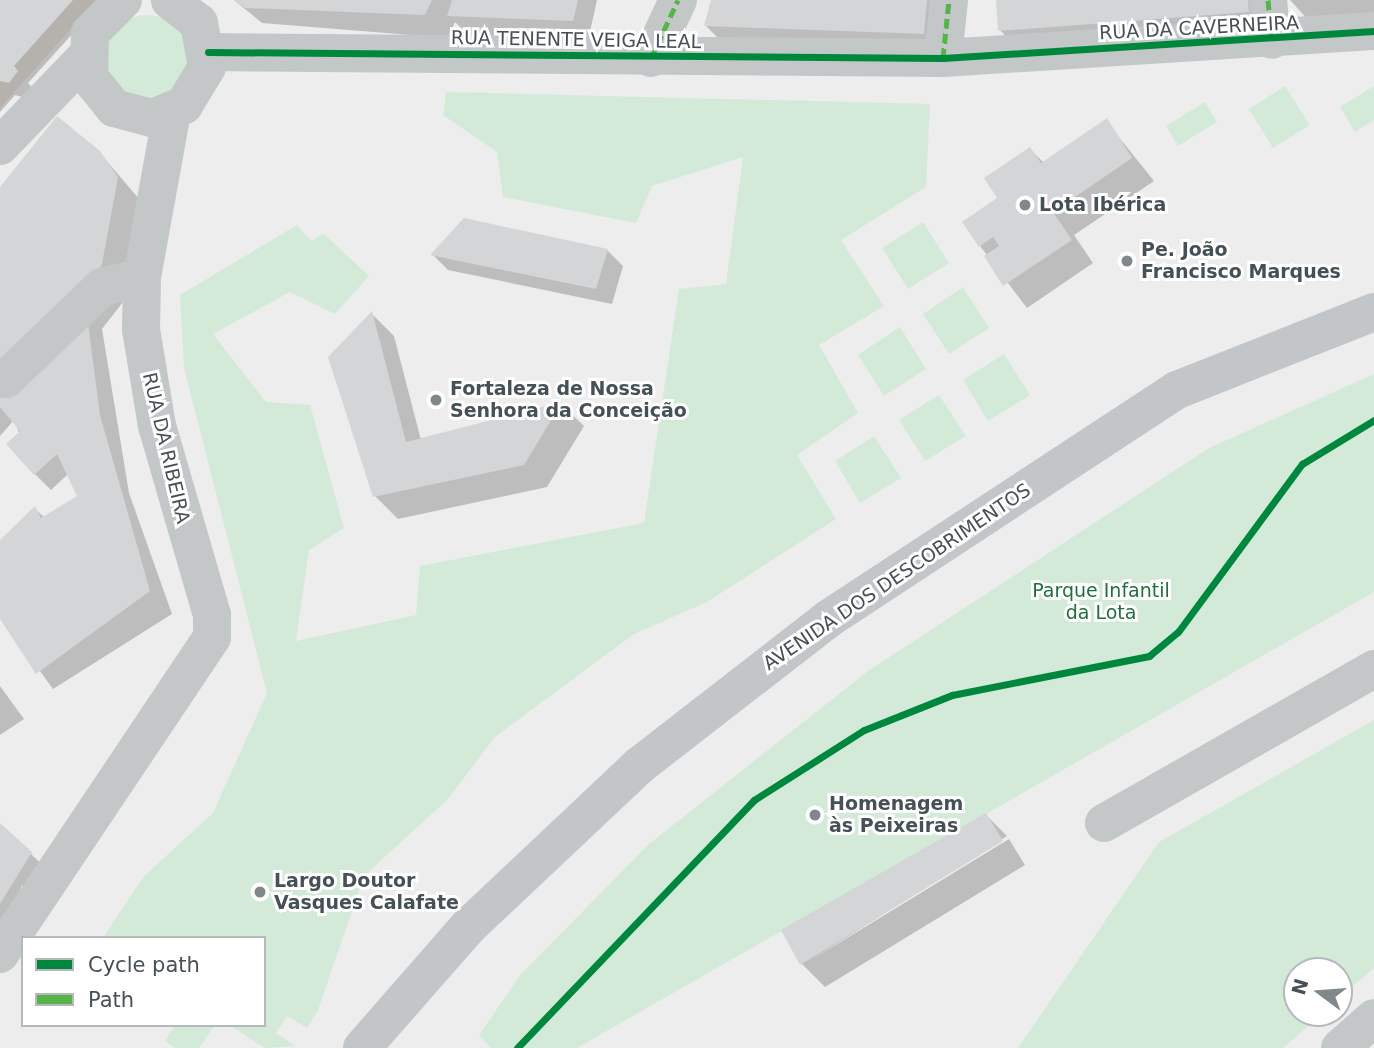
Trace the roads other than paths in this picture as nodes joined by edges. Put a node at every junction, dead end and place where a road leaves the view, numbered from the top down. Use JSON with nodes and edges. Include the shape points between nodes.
{"nodes":[{"id":1,"x":123,"y":0,"type":"edge"},
{"id":2,"x":170,"y":0,"type":"edge"},
{"id":3,"x":678,"y":0,"type":"edge"},
{"id":4,"x":949,"y":0,"type":"edge"},
{"id":5,"x":1268,"y":0,"type":"edge"},
{"id":6,"x":1374,"y":31,"type":"edge"},
{"id":7,"x":1272,"y":40,"type":"junction"},
{"id":8,"x":208,"y":52,"type":"junction"},
{"id":9,"x":86,"y":57,"type":"junction"},
{"id":10,"x":651,"y":58,"type":"junction"},
{"id":11,"x":943,"y":58,"type":"junction"},
{"id":12,"x":172,"y":112,"type":"junction"},
{"id":13,"x":0,"y":146,"type":"edge"},
{"id":14,"x":142,"y":277,"type":"junction"},
{"id":15,"x":1374,"y":312,"type":"edge"},
{"id":16,"x":6,"y":379,"type":"dead end"},
{"id":17,"x":1374,"y":669,"type":"edge"},
{"id":18,"x":1104,"y":823,"type":"dead end"},
{"id":19,"x":0,"y":954,"type":"edge"},
{"id":20,"x":1374,"y":1018,"type":"edge"},
{"id":21,"x":362,"y":1048,"type":"edge"},
{"id":22,"x":1339,"y":1048,"type":"edge"}],
"edges":[{"from":1,"to":9,"type":"street","via":[[96,22]]},
{"from":2,"to":8,"type":"street","via":[[199,23]]},
{"from":3,"to":10,"type":"street"},
{"from":4,"to":11,"type":"street"},
{"from":5,"to":7,"type":"street"},
{"from":6,"to":7,"type":"street","name":"RUA DA CAVERNEIRA"},
{"from":7,"to":11,"type":"street","name":"RUA DA CAVERNEIRA"},
{"from":8,"to":10,"type":"street","name":"RUA TENENTE VEIGA LEAL"},
{"from":8,"to":12,"type":"street","via":[[203,81]]},
{"from":9,"to":12,"type":"street","via":[[98,94],[114,108],[142,117]]},
{"from":9,"to":13,"type":"street"},
{"from":10,"to":11,"type":"street","name":"RUA TENENTE VEIGA LEAL"},
{"from":12,"to":14,"type":"street","name":"RUA DA RIBEIRA"},
{"from":14,"to":16,"type":"street","via":[[102,287]]},
{"from":14,"to":19,"type":"street","name":"RUA DA RIBEIRA","via":[[141,329],[157,426],[212,615],[212,637]]},
{"from":15,"to":21,"type":"main road","name":"AVENIDA DOS DESCOBRIMENTOS","via":[[1177,390],[828,619],[680,729],[599,802],[468,927]]},
{"from":17,"to":18,"type":"street"},
{"from":20,"to":22,"type":"street"}]}
